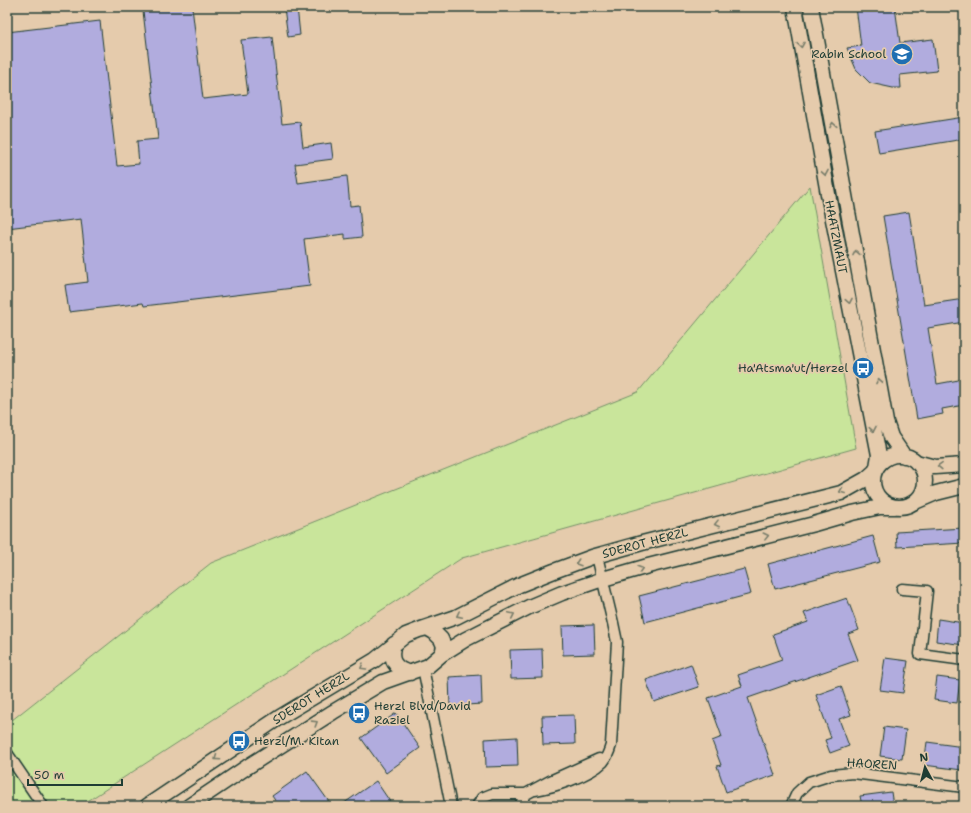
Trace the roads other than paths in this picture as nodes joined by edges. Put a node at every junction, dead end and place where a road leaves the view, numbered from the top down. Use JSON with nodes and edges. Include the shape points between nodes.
{"nodes":[{"id":1,"x":795,"y":7,"type":"edge"},
{"id":2,"x":812,"y":7,"type":"edge"},
{"id":3,"x":910,"y":459,"type":"junction"},
{"id":4,"x":964,"y":465,"type":"edge"},
{"id":5,"x":876,"y":469,"type":"junction"},
{"id":6,"x":964,"y":486,"type":"edge"},
{"id":7,"x":913,"y":503,"type":"junction"},
{"id":8,"x":895,"y":507,"type":"junction"},
{"id":9,"x":596,"y":556,"type":"junction"},
{"id":10,"x":603,"y":579,"type":"junction"},
{"id":11,"x":902,"y":589,"type":"dead end"},
{"id":12,"x":419,"y":630,"type":"junction"},
{"id":13,"x":394,"y":644,"type":"junction"},
{"id":14,"x":442,"y":654,"type":"junction"},
{"id":15,"x":964,"y":660,"type":"edge"},
{"id":16,"x":423,"y":668,"type":"junction"},
{"id":17,"x":410,"y":673,"type":"junction"},
{"id":18,"x":7,"y":754,"type":"edge"},
{"id":19,"x":964,"y":787,"type":"edge"},
{"id":20,"x":530,"y":792,"type":"junction"},
{"id":21,"x":43,"y":806,"type":"edge"},
{"id":22,"x":147,"y":806,"type":"edge"},
{"id":23,"x":189,"y":806,"type":"edge"},
{"id":24,"x":451,"y":806,"type":"edge"},
{"id":25,"x":477,"y":806,"type":"edge"},
{"id":26,"x":520,"y":806,"type":"edge"},
{"id":27,"x":791,"y":806,"type":"edge"}],
"edges":[{"from":1,"to":5,"type":"main road","name":"HAATZMAUT","one_way":true,"via":[[878,455]]},
{"from":3,"to":2,"type":"main road","name":"HAATZMAUT","one_way":true,"via":[[891,437],[886,422]]},
{"from":4,"to":3,"type":"main road","one_way":true,"via":[[935,467]]},
{"from":3,"to":5,"type":"main road","via":[[889,457]]},
{"from":3,"to":7,"type":"main road","via":[[921,468],[925,483],[919,498]]},
{"from":5,"to":8,"type":"main road","via":[[873,478],[876,494],[881,500]]},
{"from":5,"to":9,"type":"main road","name":"SDEROT HERZL","one_way":true,"via":[[866,479],[841,493]]},
{"from":6,"to":7,"type":"main road","via":[[936,493]]},
{"from":7,"to":8,"type":"main road"},
{"from":10,"to":8,"type":"main road","name":"SDEROT HERZL","one_way":true,"via":[[852,513],[880,507]]},
{"from":9,"to":10,"type":"street"},
{"from":9,"to":12,"type":"main road","name":"SDEROT HERZL","one_way":true,"via":[[526,582],[456,617]]},
{"from":14,"to":10,"type":"main road","name":"SDEROT HERZL","one_way":true,"via":[[510,616],[562,593]]},
{"from":10,"to":20,"type":"street","via":[[617,642],[610,750],[591,764]]},
{"from":11,"to":15,"type":"street","via":[[927,591],[920,654]]},
{"from":12,"to":13,"type":"main road"},
{"from":12,"to":14,"type":"main road","via":[[427,628],[441,639],[444,646]]},
{"from":13,"to":17,"type":"main road","via":[[392,659],[402,670]]},
{"from":13,"to":22,"type":"main road","name":"SDEROT HERZL","one_way":true,"via":[[375,660],[280,717]]},
{"from":14,"to":16,"type":"main road"},
{"from":16,"to":17,"type":"main road"},
{"from":16,"to":24,"type":"street"},
{"from":23,"to":17,"type":"main road","name":"SDEROT HERZL","one_way":true,"via":[[333,712],[383,682]]},
{"from":18,"to":21,"type":"street"},
{"from":19,"to":27,"type":"street","name":"HAOREN","via":[[853,773],[831,775],[809,782],[797,793]]},
{"from":20,"to":25,"type":"street","via":[[492,794],[482,798]]},
{"from":20,"to":26,"type":"street"}]}
